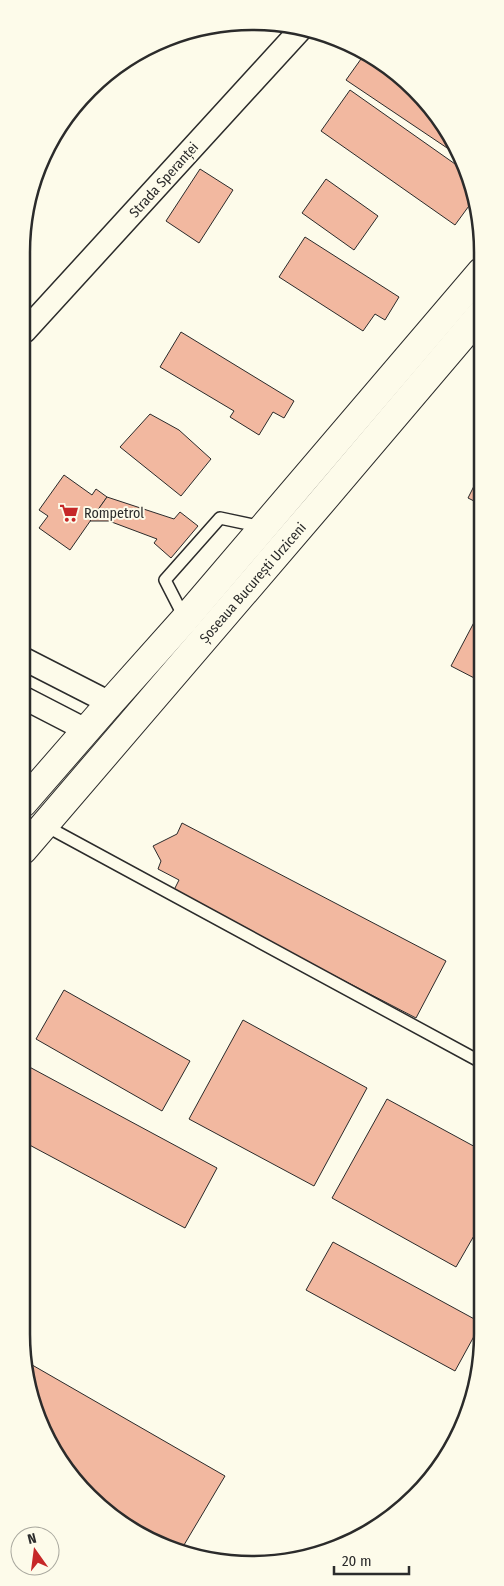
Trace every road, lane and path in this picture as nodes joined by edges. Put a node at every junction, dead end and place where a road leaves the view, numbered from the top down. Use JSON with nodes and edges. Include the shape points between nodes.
{"nodes":[{"id":1,"x":296,"y":34,"type":"edge"},
{"id":2,"x":474,"y":280,"type":"edge"},
{"id":3,"x":474,"y":321,"type":"edge"},
{"id":4,"x":30,"y":327,"type":"edge"},
{"id":5,"x":262,"y":527,"type":"junction"},
{"id":6,"x":184,"y":619,"type":"junction"},
{"id":7,"x":30,"y":662,"type":"edge"},
{"id":8,"x":30,"y":701,"type":"edge"},
{"id":9,"x":110,"y":703,"type":"junction"},
{"id":10,"x":86,"y":730,"type":"junction"},
{"id":11,"x":30,"y":795,"type":"edge"},
{"id":12,"x":44,"y":825,"type":"junction"},
{"id":13,"x":30,"y":842,"type":"edge"},
{"id":14,"x":474,"y":1058,"type":"edge"}],
"edges":[{"from":1,"to":4,"type":"street","name":"Strada Speranței"},
{"from":2,"to":5,"type":"highway","name":"Șoseaua București Urziceni"},
{"from":3,"to":12,"type":"highway","name":"Șoseaua București Urziceni"},
{"from":5,"to":6,"type":"highway","name":"Șoseaua București Urziceni"},
{"from":5,"to":6,"type":"lane","via":[[220,518],[165,580]]},
{"from":6,"to":9,"type":"highway","name":"Șoseaua București Urziceni"},
{"from":7,"to":9,"type":"street"},
{"from":8,"to":10,"type":"street"},
{"from":9,"to":10,"type":"highway","name":"Șoseaua București Urziceni"},
{"from":10,"to":11,"type":"highway","name":"Șoseaua București Urziceni"},
{"from":12,"to":13,"type":"highway","name":"Șoseaua București Urziceni"},
{"from":12,"to":14,"type":"lane"}]}
